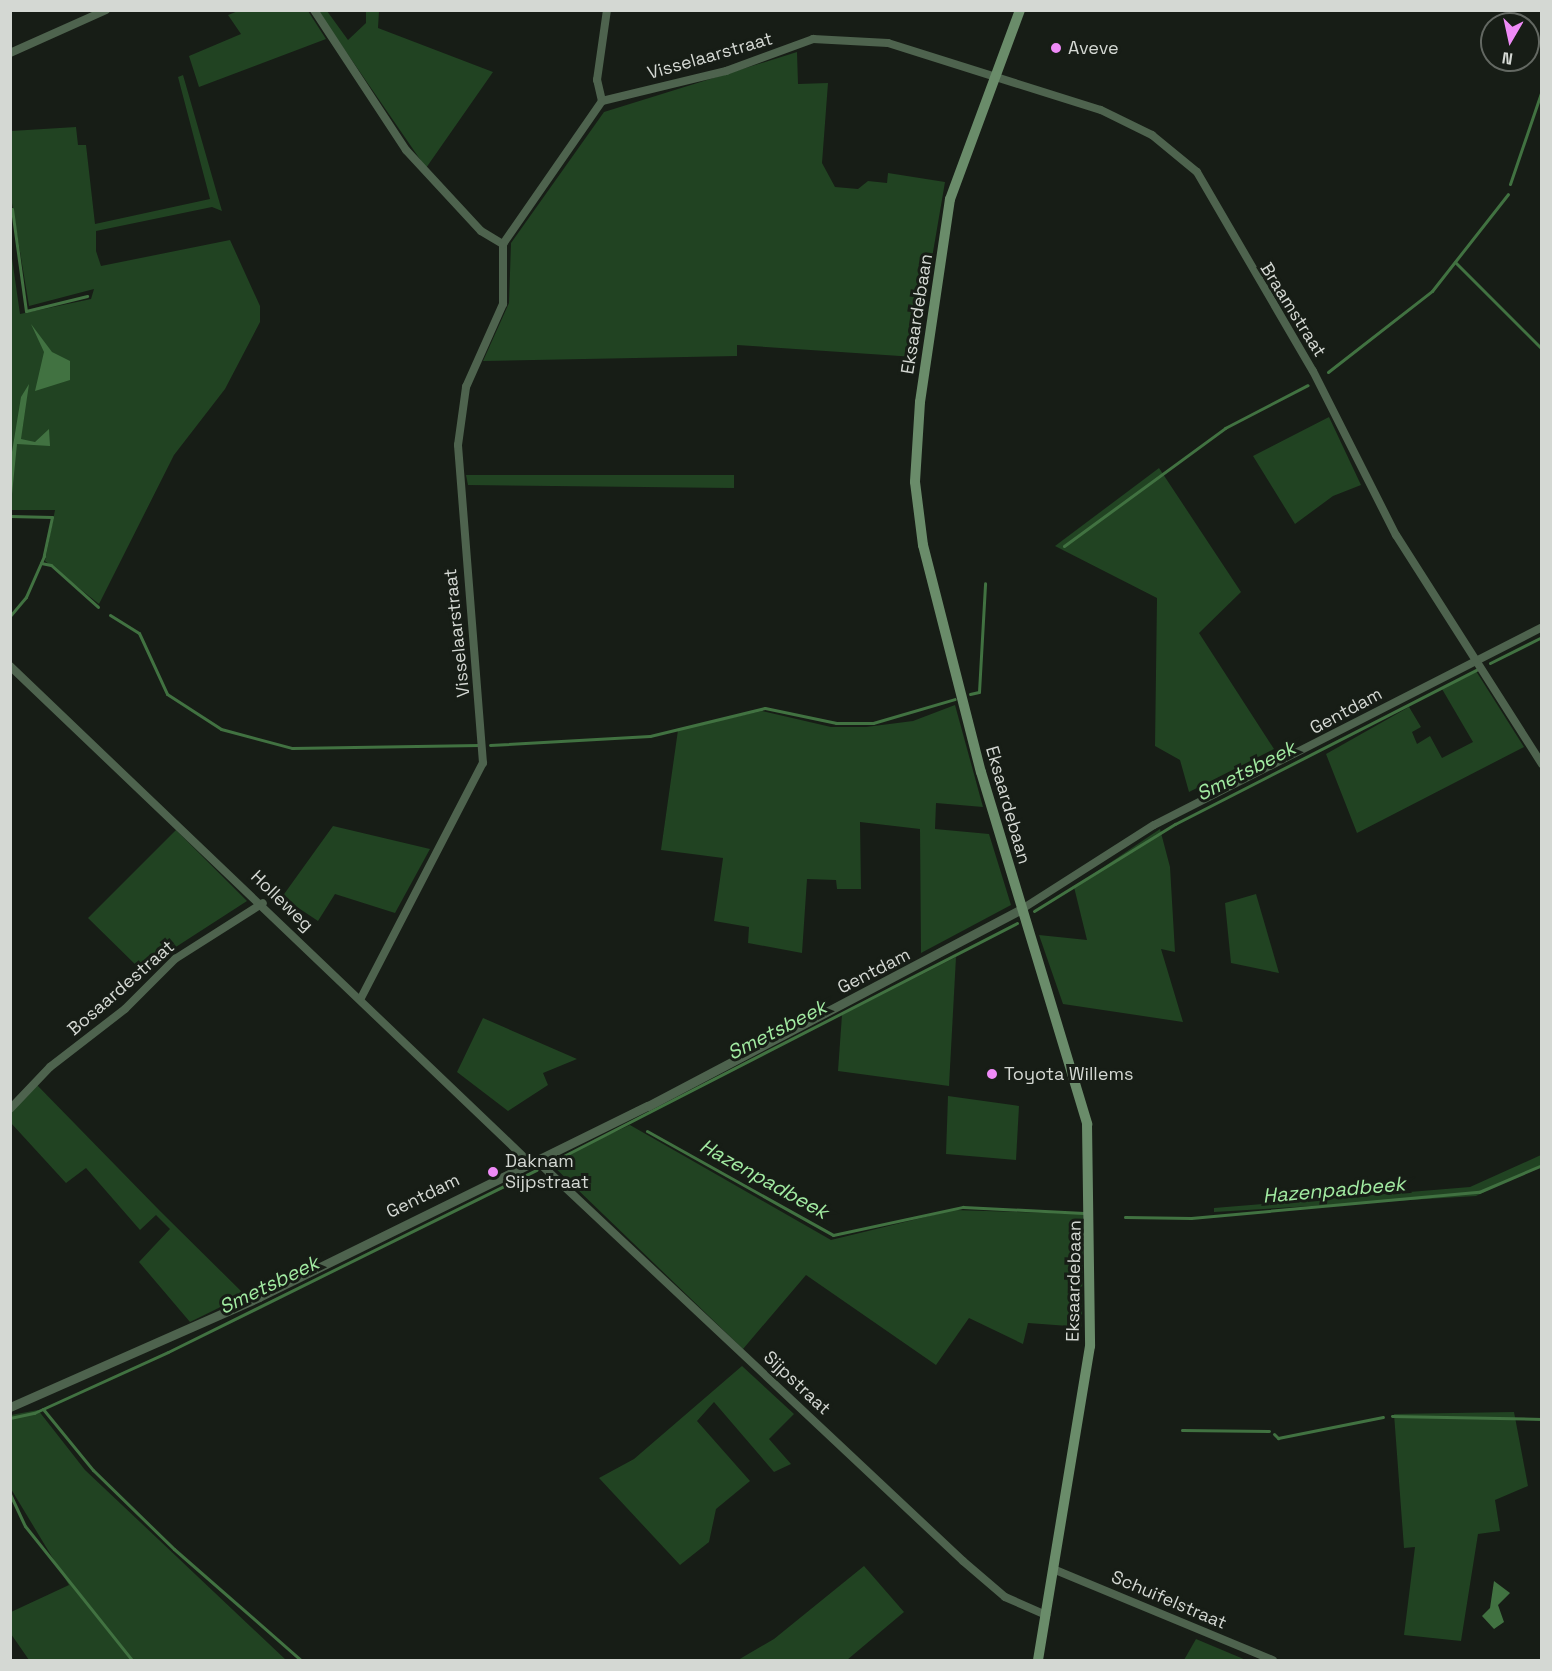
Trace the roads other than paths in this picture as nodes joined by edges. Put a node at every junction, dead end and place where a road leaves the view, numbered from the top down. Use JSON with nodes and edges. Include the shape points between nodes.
{"nodes":[{"id":1,"x":106,"y":10,"type":"edge"},
{"id":2,"x":314,"y":10,"type":"edge"},
{"id":3,"x":608,"y":10,"type":"edge"},
{"id":4,"x":1020,"y":10,"type":"edge"},
{"id":5,"x":10,"y":53,"type":"edge"},
{"id":6,"x":994,"y":78,"type":"junction"},
{"id":7,"x":602,"y":101,"type":"junction"},
{"id":8,"x":503,"y":244,"type":"junction"},
{"id":9,"x":1542,"y":627,"type":"edge"},
{"id":10,"x":1479,"y":660,"type":"junction"},
{"id":11,"x":10,"y":666,"type":"edge"},
{"id":12,"x":1542,"y":764,"type":"edge"},
{"id":13,"x":263,"y":903,"type":"junction"},
{"id":14,"x":1022,"y":909,"type":"junction"},
{"id":15,"x":361,"y":998,"type":"junction"},
{"id":16,"x":10,"y":1109,"type":"edge"},
{"id":17,"x":533,"y":1161,"type":"junction"},
{"id":18,"x":10,"y":1407,"type":"edge"},
{"id":19,"x":1053,"y":1569,"type":"junction"},
{"id":20,"x":1046,"y":1615,"type":"junction"},
{"id":21,"x":1038,"y":1660,"type":"edge"},
{"id":22,"x":1273,"y":1660,"type":"edge"}],
"edges":[{"from":1,"to":5,"type":"street"},
{"from":2,"to":8,"type":"street","via":[[406,150],[481,231]]},
{"from":3,"to":7,"type":"street","via":[[597,80]]},
{"from":4,"to":6,"type":"main road","name":"Eksaardebaan"},
{"from":6,"to":7,"type":"street","name":"Visselaarstraat","via":[[888,43],[813,39],[726,71]]},
{"from":6,"to":10,"type":"street","name":"Braamstraat","via":[[1126,120],[1168,146],[1204,181],[1318,380],[1388,521]]},
{"from":6,"to":14,"type":"main road","name":"Eksaardebaan","via":[[950,199],[920,402],[916,492],[928,567]]},
{"from":7,"to":8,"type":"street"},
{"from":8,"to":15,"type":"street","name":"Visselaarstraat","via":[[503,304],[466,387],[458,445],[483,762]]},
{"from":9,"to":10,"type":"street","name":"Gentdam"},
{"from":10,"to":12,"type":"street","name":"Braamstraat"},
{"from":10,"to":14,"type":"street","name":"Gentdam","via":[[1154,825]]},
{"from":11,"to":13,"type":"street","name":"Holleweg"},
{"from":13,"to":15,"type":"street","name":"Holleweg"},
{"from":13,"to":16,"type":"street","name":"Bosaardestraat","via":[[176,959],[125,1009],[50,1067]]},
{"from":14,"to":17,"type":"street","name":"Gentdam"},
{"from":14,"to":19,"type":"main road","name":"Eksaardebaan","via":[[1076,1075],[1089,1144],[1090,1346]]},
{"from":15,"to":17,"type":"street","name":"Holleweg"},
{"from":17,"to":18,"type":"street","name":"Gentdam","via":[[258,1297]]},
{"from":17,"to":20,"type":"street","name":"Sijpstraat","via":[[963,1561],[1005,1597]]},
{"from":19,"to":20,"type":"main road","name":"Eksaardebaan"},
{"from":19,"to":22,"type":"street","name":"Schuifelstraat"},
{"from":20,"to":21,"type":"main road","name":"Eksaardebaan"}]}
